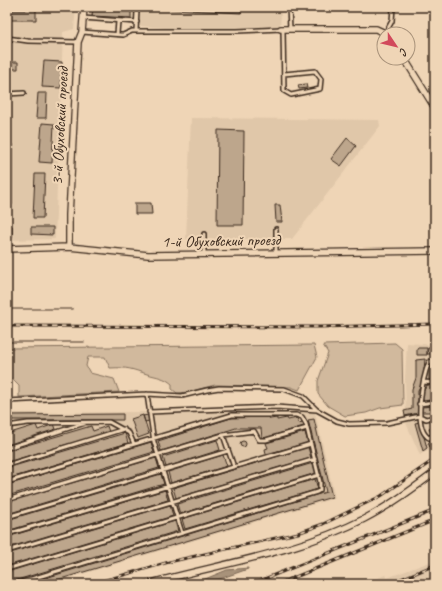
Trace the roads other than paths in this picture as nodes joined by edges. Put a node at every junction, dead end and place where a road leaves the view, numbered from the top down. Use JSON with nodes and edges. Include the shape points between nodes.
{"nodes":[{"id":1,"x":84,"y":7,"type":"edge"},
{"id":2,"x":289,"y":7,"type":"edge"},
{"id":3,"x":393,"y":7,"type":"edge"},
{"id":4,"x":137,"y":11,"type":"dead end"},
{"id":5,"x":84,"y":18,"type":"junction"},
{"id":6,"x":118,"y":20,"type":"junction"},
{"id":7,"x":137,"y":22,"type":"junction"},
{"id":8,"x":390,"y":26,"type":"edge"},
{"id":9,"x":282,"y":29,"type":"junction"},
{"id":10,"x":290,"y":29,"type":"junction"},
{"id":11,"x":376,"y":29,"type":"edge"},
{"id":12,"x":136,"y":31,"type":"junction"},
{"id":13,"x":82,"y":32,"type":"junction"},
{"id":14,"x":116,"y":34,"type":"junction"},
{"id":15,"x":7,"y":38,"type":"edge"},
{"id":16,"x":78,"y":42,"type":"junction"},
{"id":17,"x":409,"y":66,"type":"edge"},
{"id":18,"x":284,"y":74,"type":"junction"},
{"id":19,"x":24,"y":93,"type":"dead end"},
{"id":20,"x":7,"y":94,"type":"edge"},
{"id":21,"x":435,"y":108,"type":"edge"},
{"id":22,"x":276,"y":228,"type":"dead end"},
{"id":23,"x":204,"y":234,"type":"dead end"},
{"id":24,"x":69,"y":247,"type":"junction"},
{"id":25,"x":7,"y":249,"type":"edge"},
{"id":26,"x":435,"y":251,"type":"edge"},
{"id":27,"x":276,"y":253,"type":"junction"},
{"id":28,"x":204,"y":254,"type":"junction"},
{"id":29,"x":435,"y":360,"type":"edge"},
{"id":30,"x":424,"y":382,"type":"junction"},
{"id":31,"x":435,"y":382,"type":"edge"},
{"id":32,"x":147,"y":394,"type":"junction"},
{"id":33,"x":7,"y":401,"type":"edge"},
{"id":34,"x":435,"y":402,"type":"edge"},
{"id":35,"x":419,"y":404,"type":"junction"},
{"id":36,"x":317,"y":410,"type":"junction"},
{"id":37,"x":149,"y":412,"type":"junction"},
{"id":38,"x":420,"y":416,"type":"junction"},
{"id":39,"x":435,"y":417,"type":"edge"},
{"id":40,"x":88,"y":422,"type":"junction"},
{"id":41,"x":7,"y":426,"type":"edge"},
{"id":42,"x":307,"y":428,"type":"junction"},
{"id":43,"x":124,"y":429,"type":"junction"},
{"id":44,"x":435,"y":434,"type":"edge"},
{"id":45,"x":222,"y":435,"type":"junction"},
{"id":46,"x":154,"y":439,"type":"junction"},
{"id":47,"x":134,"y":444,"type":"junction"},
{"id":48,"x":311,"y":444,"type":"junction"},
{"id":49,"x":7,"y":448,"type":"edge"},
{"id":50,"x":228,"y":450,"type":"junction"},
{"id":51,"x":158,"y":454,"type":"junction"},
{"id":52,"x":315,"y":459,"type":"junction"},
{"id":53,"x":7,"y":465,"type":"edge"},
{"id":54,"x":234,"y":467,"type":"junction"},
{"id":55,"x":163,"y":470,"type":"junction"},
{"id":56,"x":435,"y":472,"type":"edge"},
{"id":57,"x":319,"y":475,"type":"junction"},
{"id":58,"x":7,"y":482,"type":"edge"},
{"id":59,"x":168,"y":486,"type":"junction"},
{"id":60,"x":7,"y":500,"type":"edge"},
{"id":61,"x":173,"y":502,"type":"junction"},
{"id":62,"x":7,"y":517,"type":"edge"},
{"id":63,"x":178,"y":517,"type":"junction"},
{"id":64,"x":182,"y":533,"type":"junction"},
{"id":65,"x":7,"y":534,"type":"edge"},
{"id":66,"x":7,"y":551,"type":"edge"},
{"id":67,"x":7,"y":569,"type":"edge"},
{"id":68,"x":15,"y":584,"type":"edge"},
{"id":69,"x":147,"y":584,"type":"edge"}],
"edges":[{"from":1,"to":5,"type":"street","name":"3-й Обуховский проезд"},
{"from":2,"to":10,"type":"lane"},
{"from":3,"to":8,"type":"lane"},
{"from":4,"to":7,"type":"lane"},
{"from":5,"to":6,"type":"lane"},
{"from":5,"to":13,"type":"street","name":"3-й Обуховский проезд"},
{"from":6,"to":7,"type":"lane"},
{"from":6,"to":14,"type":"lane"},
{"from":7,"to":12,"type":"lane"},
{"from":9,"to":10,"type":"street"},
{"from":9,"to":12,"type":"lane"},
{"from":9,"to":18,"type":"lane"},
{"from":10,"to":11,"type":"street"},
{"from":12,"to":14,"type":"lane","via":[[123,35]]},
{"from":13,"to":14,"type":"lane"},
{"from":13,"to":16,"type":"street","name":"3-й Обуховский проезд"},
{"from":15,"to":16,"type":"lane"},
{"from":16,"to":24,"type":"street","name":"3-й Обуховский проезд"},
{"from":17,"to":21,"type":"street"},
{"from":18,"to":18,"type":"lane","via":[[316,71],[320,79],[320,89],[291,95],[286,93]]},
{"from":19,"to":20,"type":"lane"},
{"from":22,"to":27,"type":"lane"},
{"from":23,"to":28,"type":"lane"},
{"from":24,"to":25,"type":"street","name":"1-й Обуховский проезд"},
{"from":24,"to":28,"type":"street","name":"1-й Обуховский проезд","via":[[148,255]]},
{"from":26,"to":27,"type":"street","name":"1-й Обуховский проезд"},
{"from":27,"to":28,"type":"street","name":"1-й Обуховский проезд"},
{"from":29,"to":30,"type":"lane","via":[[429,362]]},
{"from":30,"to":31,"type":"lane"},
{"from":30,"to":35,"type":"lane"},
{"from":32,"to":33,"type":"lane"},
{"from":32,"to":36,"type":"lane","via":[[182,396],[219,388],[284,389],[303,396]]},
{"from":32,"to":37,"type":"lane"},
{"from":34,"to":35,"type":"lane"},
{"from":35,"to":38,"type":"lane"},
{"from":36,"to":37,"type":"lane","via":[[276,407]]},
{"from":36,"to":38,"type":"lane","via":[[337,421],[349,424],[387,422]]},
{"from":37,"to":46,"type":"lane"},
{"from":38,"to":39,"type":"lane","via":[[426,419]]},
{"from":38,"to":44,"type":"lane","via":[[426,436],[429,438]]},
{"from":40,"to":41,"type":"lane","via":[[28,422]]},
{"from":40,"to":43,"type":"lane","via":[[109,422]]},
{"from":40,"to":49,"type":"lane"},
{"from":42,"to":45,"type":"lane","via":[[266,440],[259,440],[254,431]]},
{"from":42,"to":46,"type":"lane","via":[[302,417],[296,415],[241,414]]},
{"from":42,"to":48,"type":"lane"},
{"from":43,"to":47,"type":"lane"},
{"from":43,"to":53,"type":"lane"},
{"from":45,"to":50,"type":"lane"},
{"from":45,"to":51,"type":"lane"},
{"from":46,"to":47,"type":"lane"},
{"from":46,"to":51,"type":"lane"},
{"from":47,"to":58,"type":"lane"},
{"from":48,"to":52,"type":"lane"},
{"from":48,"to":54,"type":"lane"},
{"from":50,"to":54,"type":"lane"},
{"from":50,"to":55,"type":"lane"},
{"from":51,"to":55,"type":"lane"},
{"from":51,"to":60,"type":"lane"},
{"from":52,"to":57,"type":"lane"},
{"from":52,"to":61,"type":"lane"},
{"from":54,"to":59,"type":"lane"},
{"from":55,"to":59,"type":"lane"},
{"from":55,"to":62,"type":"lane"},
{"from":56,"to":69,"type":"street","via":[[364,519],[328,534],[274,552]]},
{"from":57,"to":63,"type":"lane"},
{"from":57,"to":64,"type":"lane","via":[[320,490],[317,492]]},
{"from":59,"to":61,"type":"lane"},
{"from":59,"to":65,"type":"lane"},
{"from":61,"to":63,"type":"lane"},
{"from":61,"to":66,"type":"lane"},
{"from":63,"to":64,"type":"lane"},
{"from":63,"to":67,"type":"lane"},
{"from":64,"to":68,"type":"lane"}]}
